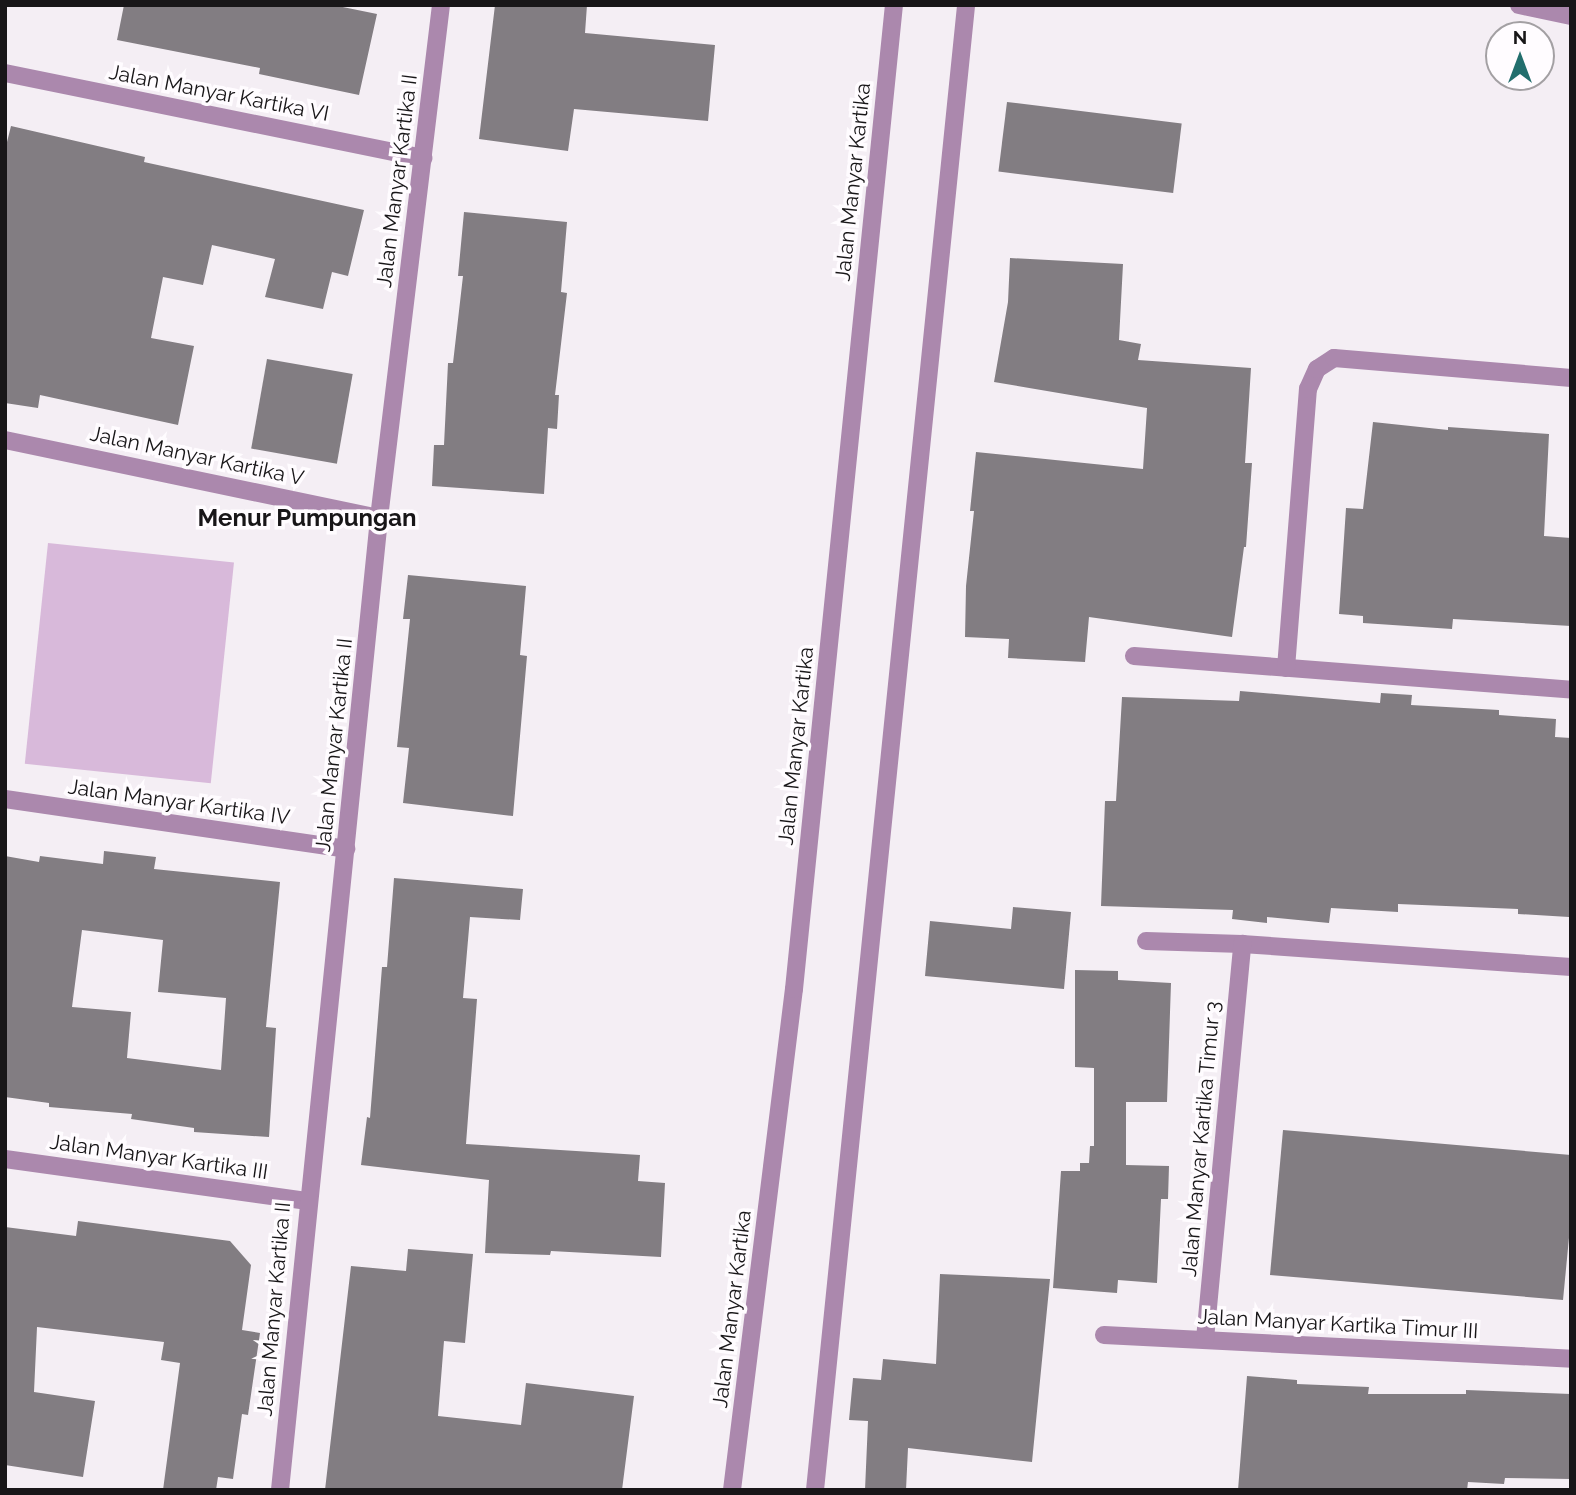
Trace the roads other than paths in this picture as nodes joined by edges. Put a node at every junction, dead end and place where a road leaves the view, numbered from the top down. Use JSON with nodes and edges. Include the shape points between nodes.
{"nodes":[{"id":1,"x":441,"y":5,"type":"edge"},
{"id":2,"x":894,"y":5,"type":"edge"},
{"id":3,"x":966,"y":5,"type":"edge"},
{"id":4,"x":1519,"y":5,"type":"edge"},
{"id":5,"x":1571,"y":16,"type":"edge"},
{"id":6,"x":5,"y":73,"type":"edge"},
{"id":7,"x":423,"y":158,"type":"junction"},
{"id":8,"x":1571,"y":378,"type":"edge"},
{"id":9,"x":5,"y":440,"type":"edge"},
{"id":10,"x":379,"y":518,"type":"junction"},
{"id":11,"x":1135,"y":656,"type":"dead end"},
{"id":12,"x":1286,"y":668,"type":"junction"},
{"id":13,"x":1571,"y":690,"type":"edge"},
{"id":14,"x":5,"y":799,"type":"edge"},
{"id":15,"x":346,"y":849,"type":"junction"},
{"id":16,"x":1146,"y":941,"type":"dead end"},
{"id":17,"x":1242,"y":944,"type":"junction"},
{"id":18,"x":1571,"y":967,"type":"edge"},
{"id":19,"x":5,"y":1159,"type":"edge"},
{"id":20,"x":307,"y":1201,"type":"junction"},
{"id":21,"x":1104,"y":1335,"type":"dead end"},
{"id":22,"x":1205,"y":1339,"type":"junction"},
{"id":23,"x":1571,"y":1359,"type":"edge"},
{"id":24,"x":280,"y":1490,"type":"edge"},
{"id":25,"x":732,"y":1490,"type":"edge"},
{"id":26,"x":815,"y":1490,"type":"edge"}],
"edges":[{"from":1,"to":7,"type":"street","name":"Jalan Manyar Kartika II"},
{"from":2,"to":25,"type":"street","name":"Jalan Manyar Kartika","via":[[794,989]]},
{"from":3,"to":26,"type":"street"},
{"from":4,"to":5,"type":"street"},
{"from":6,"to":7,"type":"street","name":"Jalan Manyar Kartika VI"},
{"from":7,"to":10,"type":"street","name":"Jalan Manyar Kartika II"},
{"from":8,"to":12,"type":"street","via":[[1334,358],[1317,369],[1308,389]]},
{"from":9,"to":10,"type":"street","name":"Jalan Manyar Kartika V"},
{"from":10,"to":15,"type":"street","name":"Jalan Manyar Kartika II"},
{"from":11,"to":12,"type":"street"},
{"from":12,"to":13,"type":"street"},
{"from":14,"to":15,"type":"street","name":"Jalan Manyar Kartika IV"},
{"from":15,"to":20,"type":"street","name":"Jalan Manyar Kartika II"},
{"from":16,"to":17,"type":"street"},
{"from":17,"to":18,"type":"street"},
{"from":17,"to":22,"type":"street","name":"Jalan Manyar Kartika Timur 3"},
{"from":19,"to":20,"type":"street","name":"Jalan Manyar Kartika III"},
{"from":20,"to":24,"type":"street","name":"Jalan Manyar Kartika II"},
{"from":21,"to":22,"type":"street","name":"Jalan Manyar Kartika Timur III"},
{"from":22,"to":23,"type":"street","name":"Jalan Manyar Kartika Timur III"}]}
